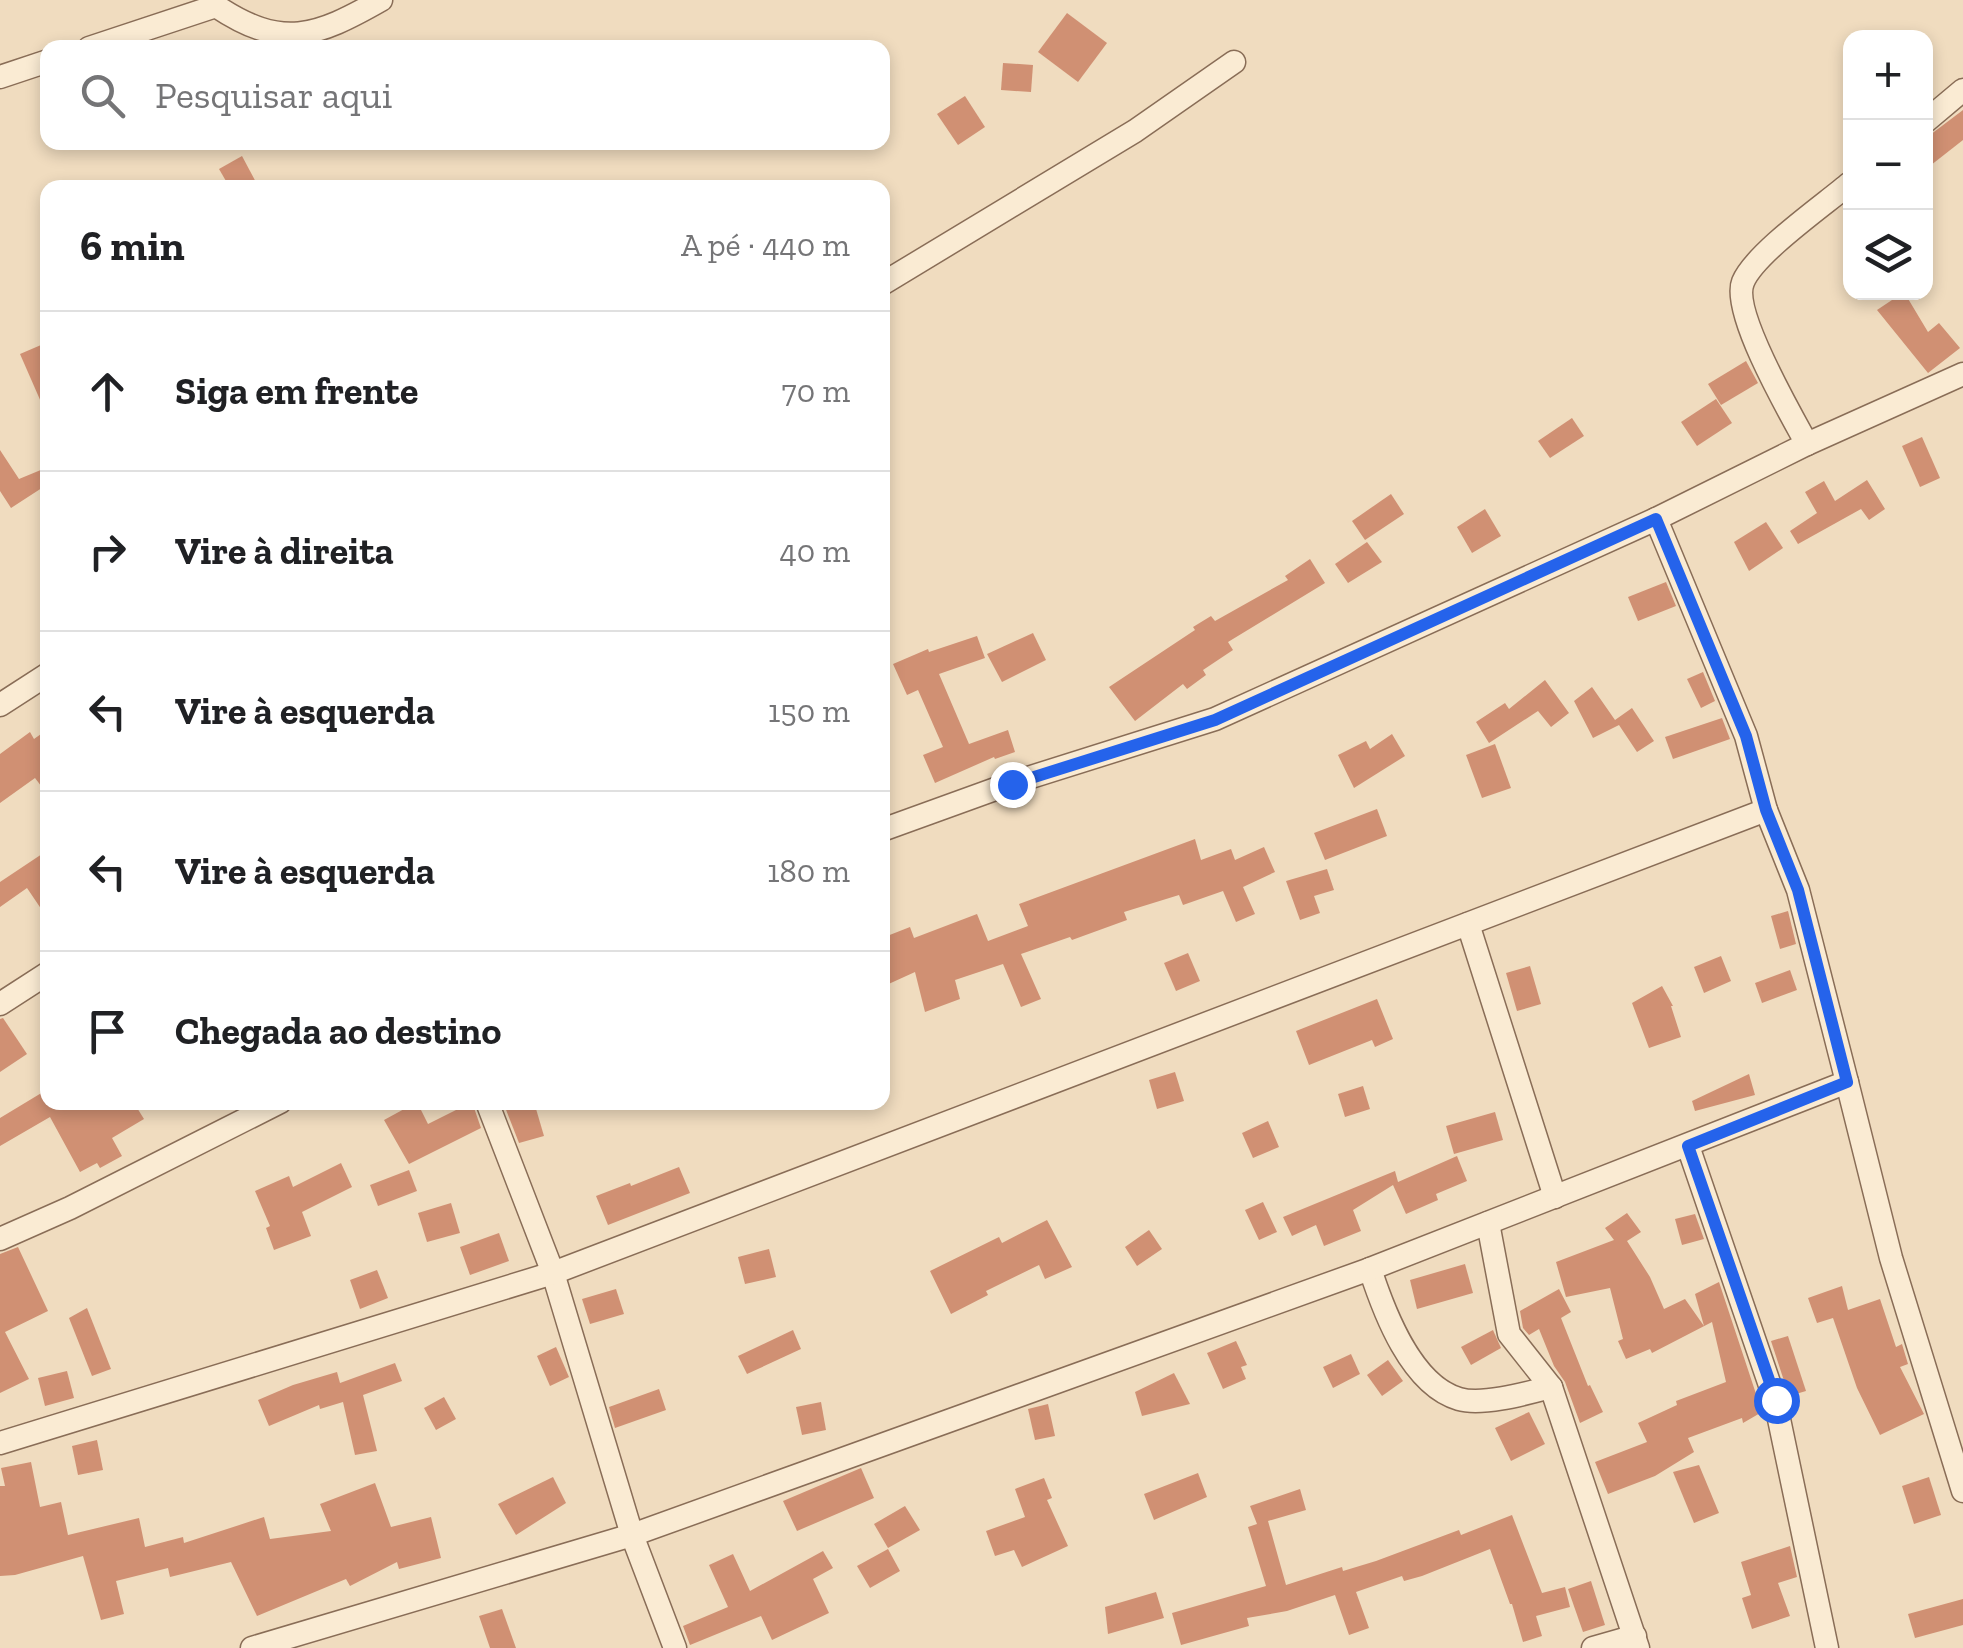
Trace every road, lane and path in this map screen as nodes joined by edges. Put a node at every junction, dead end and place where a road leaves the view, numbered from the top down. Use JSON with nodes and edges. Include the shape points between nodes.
{"nodes":[{"id":1,"x":381,"y":0,"type":"edge"},
{"id":2,"x":214,"y":3,"type":"edge"},
{"id":3,"x":111,"y":40,"type":"edge"},
{"id":4,"x":1234,"y":62,"type":"dead end"},
{"id":5,"x":40,"y":64,"type":"edge"},
{"id":6,"x":0,"y":76,"type":"edge"},
{"id":7,"x":1963,"y":90,"type":"edge"},
{"id":8,"x":1927,"y":120,"type":"edge"},
{"id":9,"x":1843,"y":189,"type":"edge"},
{"id":10,"x":890,"y":279,"type":"edge"},
{"id":11,"x":1963,"y":374,"type":"edge"},
{"id":12,"x":1808,"y":444,"type":"junction"},
{"id":13,"x":1656,"y":519,"type":"junction"},
{"id":14,"x":40,"y":679,"type":"edge"},
{"id":15,"x":0,"y":705,"type":"edge"},
{"id":16,"x":1766,"y":810,"type":"junction"},
{"id":17,"x":890,"y":827,"type":"edge"},
{"id":18,"x":1468,"y":924,"type":"junction"},
{"id":19,"x":40,"y":978,"type":"edge"},
{"id":20,"x":0,"y":1004,"type":"edge"},
{"id":21,"x":1847,"y":1082,"type":"junction"},
{"id":22,"x":264,"y":1110,"type":"edge"},
{"id":23,"x":490,"y":1110,"type":"edge"},
{"id":24,"x":1688,"y":1146,"type":"junction"},
{"id":25,"x":1555,"y":1198,"type":"junction"},
{"id":26,"x":1488,"y":1223,"type":"junction"},
{"id":27,"x":0,"y":1239,"type":"edge"},
{"id":28,"x":1370,"y":1268,"type":"junction"},
{"id":29,"x":552,"y":1273,"type":"junction"},
{"id":30,"x":1551,"y":1388,"type":"junction"},
{"id":31,"x":0,"y":1443,"type":"edge"},
{"id":32,"x":1963,"y":1491,"type":"edge"},
{"id":33,"x":632,"y":1535,"type":"junction"},
{"id":34,"x":1636,"y":1642,"type":"edge"},
{"id":35,"x":292,"y":1644,"type":"edge"},
{"id":36,"x":252,"y":1648,"type":"edge"},
{"id":37,"x":675,"y":1648,"type":"edge"},
{"id":38,"x":1593,"y":1648,"type":"edge"},
{"id":39,"x":1827,"y":1648,"type":"edge"}],
"edges":[{"from":1,"to":2,"type":"street","via":[[294,36],[245,26]]},
{"from":2,"to":3,"type":"street"},
{"from":4,"to":10,"type":"street"},
{"from":5,"to":6,"type":"street"},
{"from":7,"to":8,"type":"street"},
{"from":9,"to":12,"type":"street","via":[[1742,283],[1756,342]]},
{"from":11,"to":12,"type":"street"},
{"from":12,"to":13,"type":"street"},
{"from":13,"to":16,"type":"street","via":[[1746,736]]},
{"from":13,"to":17,"type":"street","via":[[1215,720]]},
{"from":14,"to":15,"type":"street"},
{"from":16,"to":18,"type":"street"},
{"from":16,"to":21,"type":"street","via":[[1798,890]]},
{"from":18,"to":25,"type":"street"},
{"from":18,"to":29,"type":"street"},
{"from":19,"to":20,"type":"street"},
{"from":21,"to":24,"type":"street"},
{"from":21,"to":32,"type":"street","via":[[1891,1258]]},
{"from":22,"to":27,"type":"street"},
{"from":23,"to":29,"type":"street"},
{"from":24,"to":25,"type":"street"},
{"from":24,"to":39,"type":"street","via":[[1776,1400]]},
{"from":25,"to":26,"type":"street"},
{"from":26,"to":28,"type":"street"},
{"from":26,"to":30,"type":"street","via":[[1509,1334]]},
{"from":28,"to":30,"type":"street","via":[[1385,1314],[1433,1386],[1462,1400]]},
{"from":28,"to":33,"type":"street"},
{"from":29,"to":31,"type":"street"},
{"from":29,"to":33,"type":"street"},
{"from":30,"to":34,"type":"street"},
{"from":33,"to":35,"type":"street"},
{"from":33,"to":37,"type":"street"},
{"from":34,"to":38,"type":"street"},
{"from":35,"to":36,"type":"street"}]}
